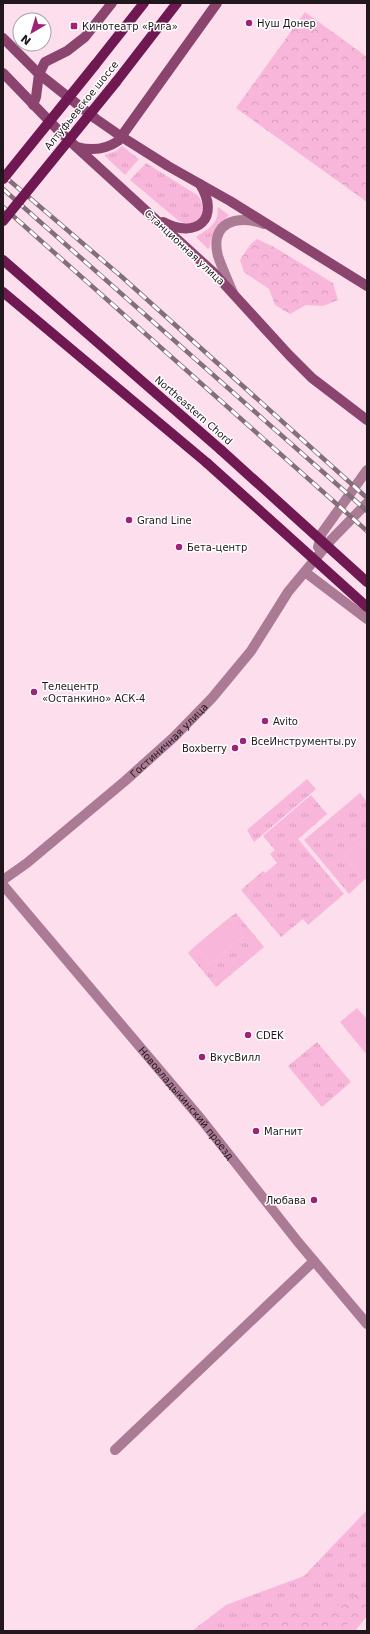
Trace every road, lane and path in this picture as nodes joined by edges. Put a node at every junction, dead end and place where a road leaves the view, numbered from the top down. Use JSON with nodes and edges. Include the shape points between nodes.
{"nodes":[{"id":1,"x":112,"y":3,"type":"edge"},
{"id":2,"x":144,"y":3,"type":"edge"},
{"id":3,"x":177,"y":3,"type":"edge"},
{"id":4,"x":217,"y":3,"type":"edge"},
{"id":5,"x":3,"y":38,"type":"edge"},
{"id":6,"x":3,"y":73,"type":"edge"},
{"id":7,"x":39,"y":74,"type":"junction"},
{"id":8,"x":33,"y":105,"type":"junction"},
{"id":9,"x":122,"y":137,"type":"junction"},
{"id":10,"x":77,"y":147,"type":"junction"},
{"id":11,"x":3,"y":179,"type":"edge"},
{"id":12,"x":199,"y":183,"type":"junction"},
{"id":13,"x":153,"y":217,"type":"junction"},
{"id":14,"x":3,"y":221,"type":"edge"},
{"id":15,"x":272,"y":226,"type":"junction"},
{"id":16,"x":3,"y":260,"type":"edge"},
{"id":17,"x":367,"y":286,"type":"edge"},
{"id":18,"x":3,"y":292,"type":"edge"},
{"id":19,"x":233,"y":294,"type":"junction"},
{"id":20,"x":367,"y":420,"type":"edge"},
{"id":21,"x":367,"y":470,"type":"edge"},
{"id":22,"x":367,"y":503,"type":"edge"},
{"id":23,"x":305,"y":572,"type":"junction"},
{"id":24,"x":367,"y":582,"type":"edge"},
{"id":25,"x":367,"y":607,"type":"edge"},
{"id":26,"x":367,"y":619,"type":"edge"},
{"id":27,"x":3,"y":880,"type":"edge"},
{"id":28,"x":3,"y":885,"type":"edge"},
{"id":29,"x":314,"y":1261,"type":"junction"},
{"id":30,"x":367,"y":1324,"type":"edge"},
{"id":31,"x":116,"y":1450,"type":"dead end"}],
"edges":[{"from":1,"to":7,"type":"main road","via":[[85,37],[45,62]]},
{"from":2,"to":11,"type":"main road","name":"Алтуфьевское шоссе","bridge":true},
{"from":3,"to":14,"type":"main road","name":"Алтуфьевское шоссе","bridge":true},
{"from":4,"to":9,"type":"main road"},
{"from":5,"to":7,"type":"main road"},
{"from":6,"to":8,"type":"main road","name":"Станционная улица"},
{"from":7,"to":8,"type":"main road"},
{"from":7,"to":9,"type":"main road"},
{"from":8,"to":10,"type":"main road","name":"Станционная улица"},
{"from":9,"to":10,"type":"main road","via":[[112,146],[89,150]]},
{"from":9,"to":12,"type":"main road"},
{"from":10,"to":13,"type":"main road","name":"Станционная улица"},
{"from":12,"to":13,"type":"main road","via":[[209,205],[208,213],[200,224],[194,228],[181,229]]},
{"from":12,"to":15,"type":"main road"},
{"from":13,"to":19,"type":"main road","name":"Станционная улица"},
{"from":15,"to":17,"type":"main road"},
{"from":15,"to":19,"type":"street","via":[[254,220],[240,219],[232,220],[222,229],[217,243],[218,256]]},
{"from":16,"to":24,"type":"main road","name":"Northeastern Chord","bridge":true,"via":[[221,450]]},
{"from":18,"to":25,"type":"main road","bridge":true,"via":[[207,463]]},
{"from":19,"to":20,"type":"main road","name":"Станционная улица","via":[[303,369]]},
{"from":21,"to":23,"type":"street","name":"Гостиничная улица","via":[[322,532],[318,548]]},
{"from":22,"to":23,"type":"street","name":"Гостиничная улица","via":[[331,540]]},
{"from":23,"to":26,"type":"street"},
{"from":23,"to":27,"type":"street","name":"Гостиничная улица","via":[[288,592],[251,651],[185,726],[124,781],[27,863]]},
{"from":28,"to":29,"type":"street","name":"Нововладыкинский проезд","via":[[201,1119]]},
{"from":29,"to":30,"type":"street","name":"Нововладыкинский проезд"},
{"from":29,"to":31,"type":"street"}]}
